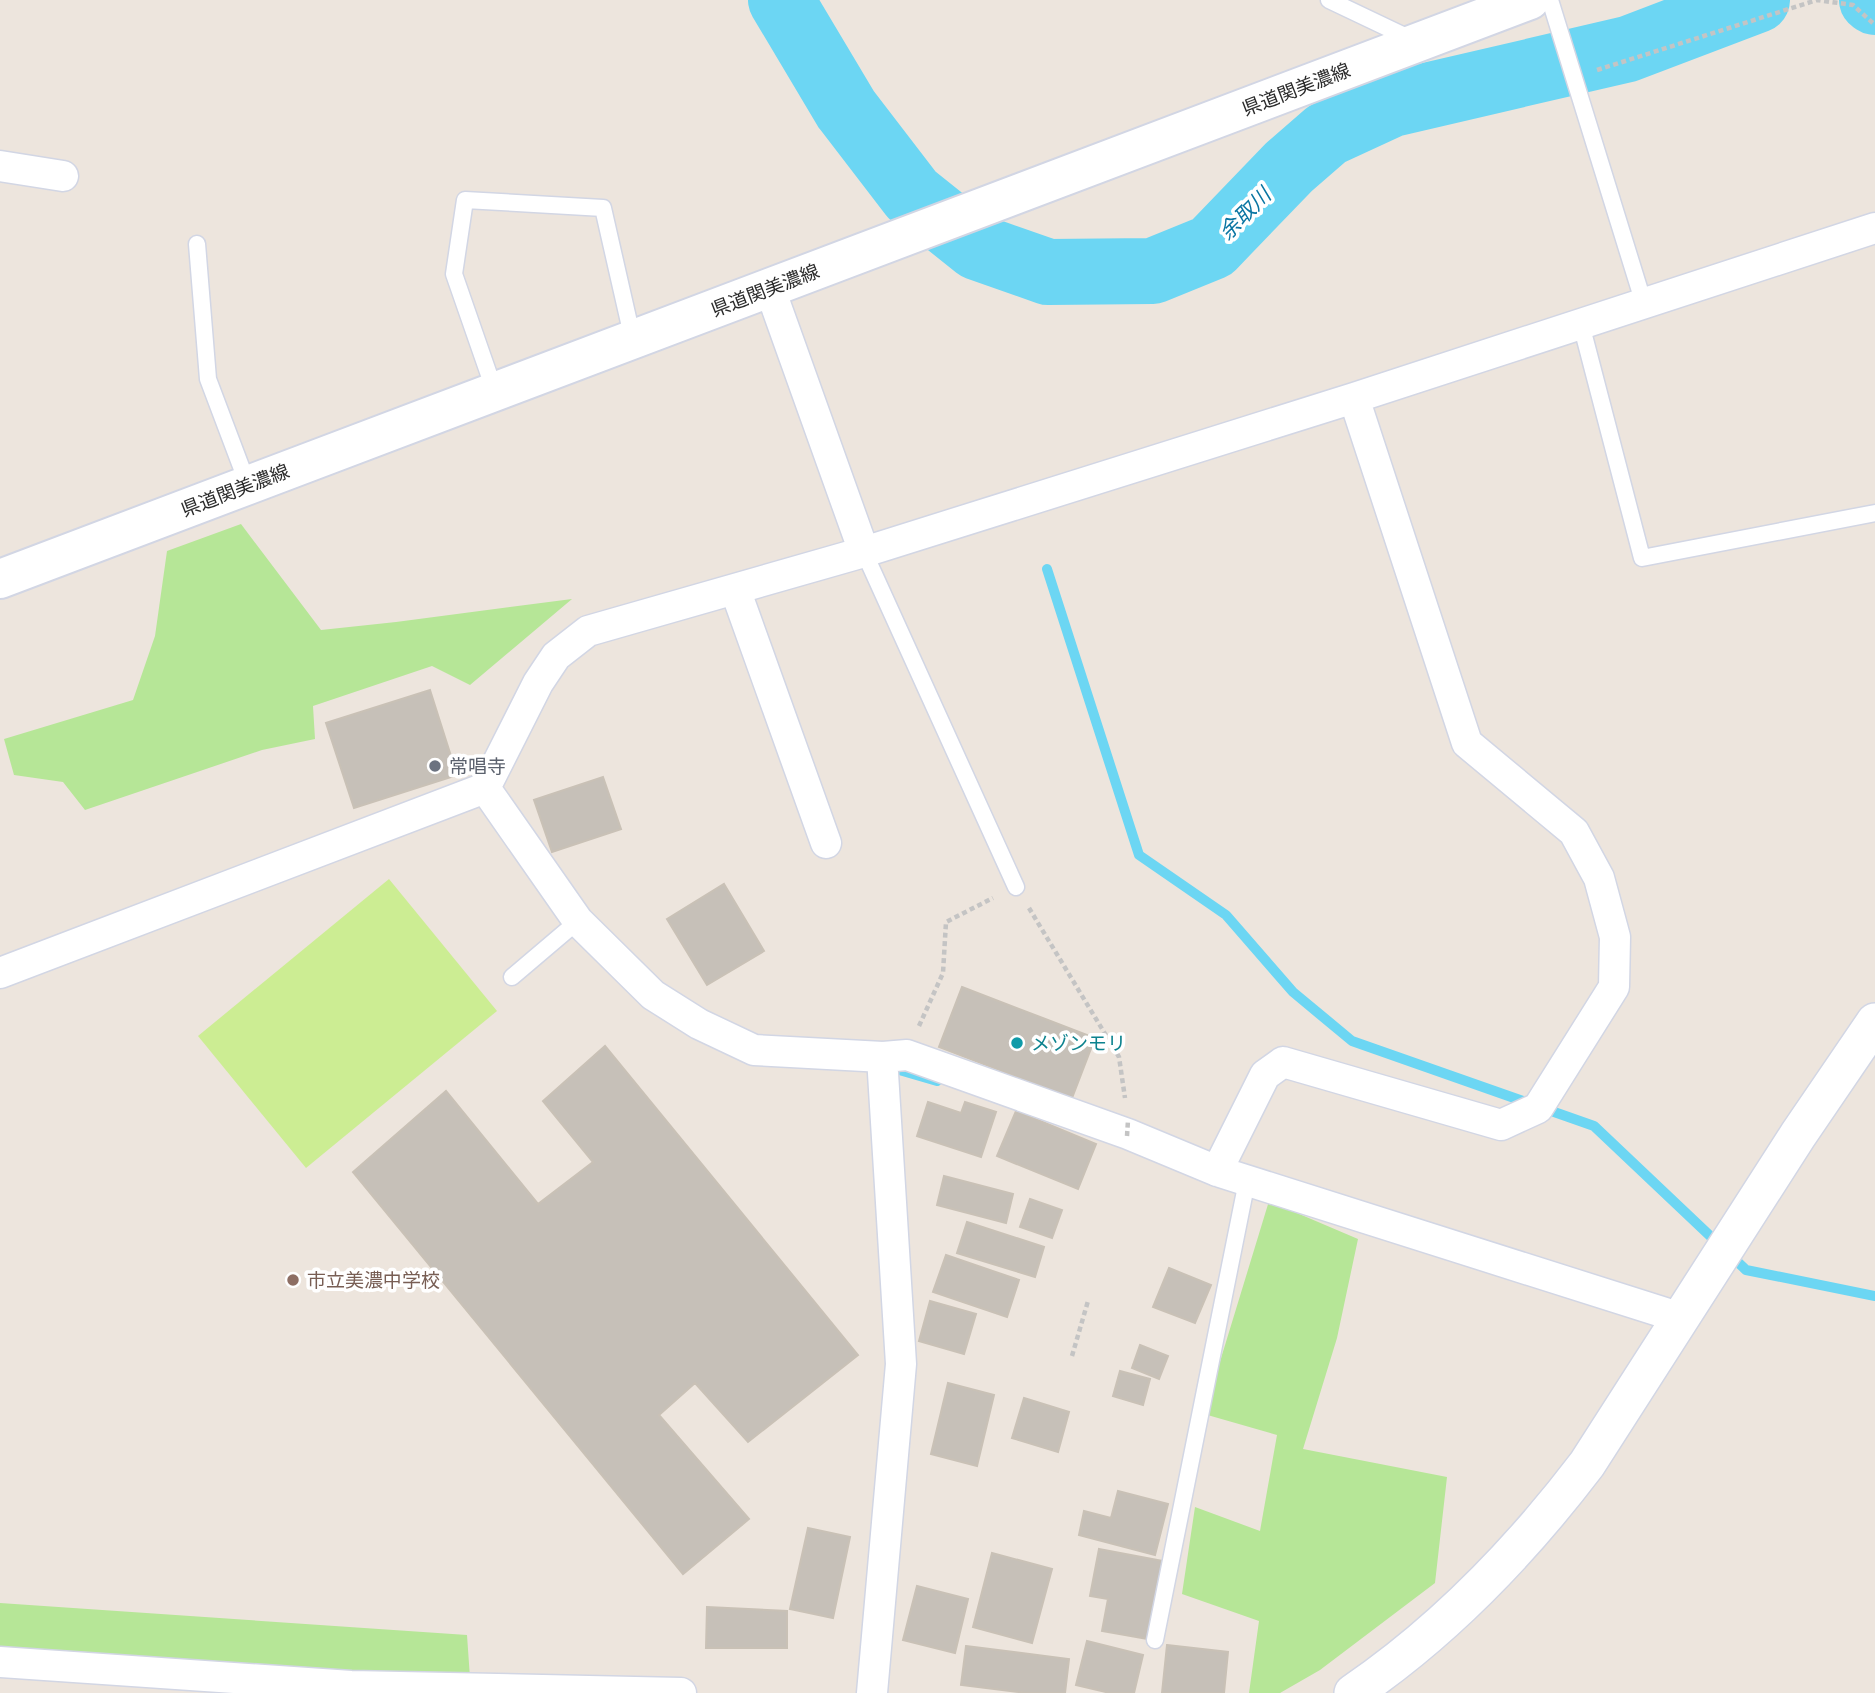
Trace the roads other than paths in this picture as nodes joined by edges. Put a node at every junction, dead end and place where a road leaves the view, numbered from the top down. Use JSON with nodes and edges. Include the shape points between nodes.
{"nodes":[{"id":1,"x":1329,"y":0,"type":"edge"},
{"id":2,"x":1530,"y":0,"type":"edge"},
{"id":3,"x":1550,"y":0,"type":"edge"},
{"id":4,"x":1418,"y":43,"type":"junction"},
{"id":5,"x":0,"y":166,"type":"edge"},
{"id":6,"x":63,"y":176,"type":"dead end"},
{"id":7,"x":1875,"y":228,"type":"edge"},
{"id":8,"x":197,"y":244,"type":"dead end"},
{"id":9,"x":770,"y":289,"type":"junction"},
{"id":10,"x":1644,"y":304,"type":"junction"},
{"id":11,"x":1581,"y":324,"type":"junction"},
{"id":12,"x":633,"y":340,"type":"junction"},
{"id":13,"x":495,"y":392,"type":"junction"},
{"id":14,"x":1354,"y":398,"type":"junction"},
{"id":15,"x":248,"y":485,"type":"junction"},
{"id":16,"x":1875,"y":513,"type":"edge"},
{"id":17,"x":864,"y":552,"type":"junction"},
{"id":18,"x":0,"y":579,"type":"edge"},
{"id":19,"x":735,"y":589,"type":"junction"},
{"id":20,"x":485,"y":788,"type":"junction"},
{"id":21,"x":826,"y":843,"type":"dead end"},
{"id":22,"x":1016,"y":887,"type":"road end"},
{"id":23,"x":578,"y":921,"type":"junction"},
{"id":24,"x":0,"y":972,"type":"edge"},
{"id":25,"x":512,"y":976,"type":"dead end"},
{"id":26,"x":1875,"y":1022,"type":"edge"},
{"id":27,"x":891,"y":1066,"type":"junction"},
{"id":28,"x":1217,"y":1171,"type":"junction"},
{"id":29,"x":1247,"y":1181,"type":"junction"},
{"id":30,"x":1681,"y":1318,"type":"junction"},
{"id":31,"x":1155,"y":1640,"type":"dead end"},
{"id":32,"x":0,"y":1662,"type":"edge"},
{"id":33,"x":681,"y":1693,"type":"edge"},
{"id":34,"x":872,"y":1693,"type":"edge"},
{"id":35,"x":1353,"y":1693,"type":"edge"}],
"edges":[{"from":1,"to":4,"type":"lane"},
{"from":2,"to":4,"type":"main road","name":"県道関美濃線"},
{"from":3,"to":10,"type":"lane"},
{"from":4,"to":9,"type":"main road","name":"県道関美濃線"},
{"from":5,"to":6,"type":"street"},
{"from":7,"to":10,"type":"street"},
{"from":8,"to":15,"type":"lane","via":[[208,379]]},
{"from":9,"to":12,"type":"main road","name":"県道関美濃線"},
{"from":9,"to":17,"type":"street"},
{"from":10,"to":11,"type":"street"},
{"from":11,"to":14,"type":"street"},
{"from":11,"to":16,"type":"lane","via":[[1642,558]]},
{"from":12,"to":13,"type":"main road","name":"県道関美濃線"},
{"from":12,"to":13,"type":"lane","via":[[603,208],[465,200],[454,274]]},
{"from":13,"to":15,"type":"main road","name":"県道関美濃線"},
{"from":14,"to":17,"type":"street"},
{"from":14,"to":28,"type":"street","via":[[1466,743],[1574,832],[1599,878],[1615,937],[1614,987],[1545,1097],[1501,1125],[1283,1062],[1265,1075]]},
{"from":15,"to":18,"type":"main road","name":"県道関美濃線"},
{"from":17,"to":19,"type":"street"},
{"from":17,"to":22,"type":"lane"},
{"from":19,"to":20,"type":"street","via":[[588,631],[555,656]]},
{"from":19,"to":21,"type":"street"},
{"from":20,"to":23,"type":"street"},
{"from":20,"to":24,"type":"street"},
{"from":23,"to":25,"type":"lane"},
{"from":23,"to":27,"type":"street","via":[[653,995],[754,1050]]},
{"from":26,"to":30,"type":"street"},
{"from":27,"to":28,"type":"street","via":[[1128,1134]]},
{"from":27,"to":34,"type":"street","via":[[901,1364]]},
{"from":28,"to":29,"type":"street"},
{"from":29,"to":30,"type":"street"},
{"from":29,"to":31,"type":"lane"},
{"from":30,"to":35,"type":"street","via":[[1587,1464],[1537,1525],[1429,1636]]},
{"from":32,"to":33,"type":"street","via":[[351,1686]]}]}
